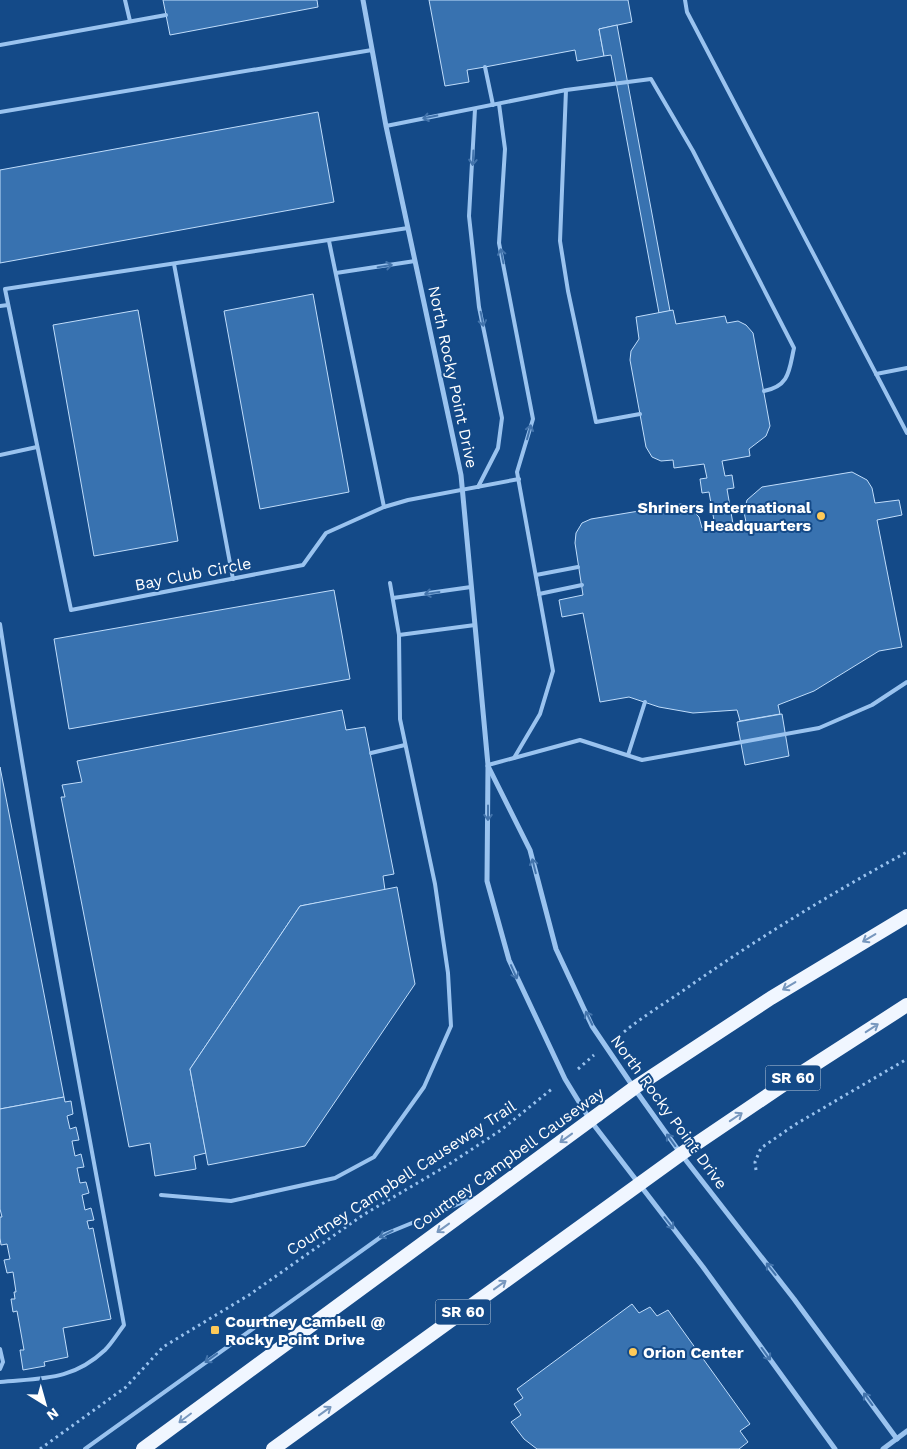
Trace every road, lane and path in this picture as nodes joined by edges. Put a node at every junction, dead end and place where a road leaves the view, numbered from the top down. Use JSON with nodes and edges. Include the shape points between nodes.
{"nodes":[{"id":1,"x":124,"y":0,"type":"edge"},
{"id":2,"x":363,"y":0,"type":"edge"},
{"id":3,"x":685,"y":0,"type":"edge"},
{"id":4,"x":166,"y":15,"type":"dead end"},
{"id":5,"x":130,"y":22,"type":"junction"},
{"id":6,"x":0,"y":45,"type":"edge"},
{"id":7,"x":372,"y":50,"type":"junction"},
{"id":8,"x":485,"y":66,"type":"dead end"},
{"id":9,"x":566,"y":90,"type":"junction"},
{"id":10,"x":499,"y":104,"type":"junction"},
{"id":11,"x":493,"y":105,"type":"junction"},
{"id":12,"x":475,"y":109,"type":"junction"},
{"id":13,"x":0,"y":112,"type":"edge"},
{"id":14,"x":386,"y":126,"type":"junction"},
{"id":15,"x":408,"y":228,"type":"junction"},
{"id":16,"x":329,"y":240,"type":"junction"},
{"id":17,"x":416,"y":261,"type":"junction"},
{"id":18,"x":174,"y":264,"type":"junction"},
{"id":19,"x":336,"y":273,"type":"junction"},
{"id":20,"x":8,"y":304,"type":"junction"},
{"id":21,"x":0,"y":306,"type":"edge"},
{"id":22,"x":907,"y":368,"type":"edge"},
{"id":23,"x":876,"y":374,"type":"junction"},
{"id":24,"x":764,"y":391,"type":"dead end"},
{"id":25,"x":640,"y":414,"type":"dead end"},
{"id":26,"x":907,"y":433,"type":"edge"},
{"id":27,"x":37,"y":447,"type":"junction"},
{"id":28,"x":0,"y":455,"type":"edge"},
{"id":29,"x":519,"y":479,"type":"junction"},
{"id":30,"x":478,"y":487,"type":"junction"},
{"id":31,"x":462,"y":490,"type":"junction"},
{"id":32,"x":384,"y":507,"type":"junction"},
{"id":33,"x":578,"y":567,"type":"dead end"},
{"id":34,"x":536,"y":575,"type":"junction"},
{"id":35,"x":233,"y":579,"type":"junction"},
{"id":36,"x":390,"y":583,"type":"dead end"},
{"id":37,"x":582,"y":585,"type":"dead end"},
{"id":38,"x":471,"y":587,"type":"junction"},
{"id":39,"x":539,"y":594,"type":"junction"},
{"id":40,"x":393,"y":598,"type":"junction"},
{"id":41,"x":0,"y":624,"type":"edge"},
{"id":42,"x":475,"y":625,"type":"junction"},
{"id":43,"x":398,"y":635,"type":"junction"},
{"id":44,"x":907,"y":682,"type":"edge"},
{"id":45,"x":645,"y":702,"type":"dead end"},
{"id":46,"x":405,"y":745,"type":"junction"},
{"id":47,"x":371,"y":753,"type":"dead end"},
{"id":48,"x":628,"y":755,"type":"junction"},
{"id":49,"x":514,"y":758,"type":"junction"},
{"id":50,"x":488,"y":764,"type":"junction"},
{"id":51,"x":907,"y":852,"type":"edge"},
{"id":52,"x":907,"y":916,"type":"edge"},
{"id":53,"x":907,"y":1005,"type":"edge"},
{"id":54,"x":606,"y":1046,"type":"junction"},
{"id":55,"x":907,"y":1059,"type":"edge"},
{"id":56,"x":564,"y":1079,"type":"junction"},
{"id":57,"x":634,"y":1088,"type":"junction"},
{"id":58,"x":590,"y":1120,"type":"junction"},
{"id":59,"x":681,"y":1154,"type":"junction"},
{"id":60,"x":756,"y":1170,"type":"dead end"},
{"id":61,"x":639,"y":1185,"type":"junction"},
{"id":62,"x":496,"y":1189,"type":"junction"},
{"id":63,"x":161,"y":1196,"type":"dead end"},
{"id":64,"x":0,"y":1349,"type":"edge"},
{"id":65,"x":0,"y":1369,"type":"edge"},
{"id":66,"x":0,"y":1382,"type":"edge"},
{"id":67,"x":907,"y":1431,"type":"edge"},
{"id":68,"x":897,"y":1438,"type":"junction"},
{"id":69,"x":40,"y":1449,"type":"edge"},
{"id":70,"x":85,"y":1449,"type":"edge"},
{"id":71,"x":143,"y":1449,"type":"edge"},
{"id":72,"x":273,"y":1449,"type":"edge"},
{"id":73,"x":835,"y":1449,"type":"edge"},
{"id":74,"x":883,"y":1449,"type":"edge"}],
"edges":[{"from":1,"to":5,"type":"lane"},
{"from":2,"to":7,"type":"street","name":"North Rocky Point Drive"},
{"from":3,"to":23,"type":"lane","via":[[687,12]]},
{"from":4,"to":5,"type":"lane"},
{"from":5,"to":6,"type":"lane"},
{"from":7,"to":13,"type":"lane"},
{"from":7,"to":14,"type":"street","name":"North Rocky Point Drive"},
{"from":8,"to":11,"type":"lane"},
{"from":9,"to":10,"type":"lane"},
{"from":9,"to":24,"type":"lane","via":[[651,79],[693,150],[794,348],[788,377],[774,389]]},
{"from":9,"to":25,"type":"lane","via":[[560,241],[596,422]]},
{"from":10,"to":11,"type":"lane"},
{"from":29,"to":10,"type":"lane","one_way":true,"via":[[517,472],[533,419],[499,243],[505,149]]},
{"from":11,"to":12,"type":"lane"},
{"from":12,"to":14,"type":"lane","one_way":true},
{"from":12,"to":30,"type":"lane","one_way":true,"via":[[470,216],[479,307],[502,418],[498,448]]},
{"from":14,"to":15,"type":"street","name":"North Rocky Point Drive"},
{"from":15,"to":16,"type":"lane"},
{"from":15,"to":17,"type":"street","name":"North Rocky Point Drive"},
{"from":16,"to":18,"type":"lane"},
{"from":16,"to":19,"type":"lane"},
{"from":19,"to":17,"type":"lane","one_way":true},
{"from":17,"to":31,"type":"street","name":"North Rocky Point Drive"},
{"from":18,"to":20,"type":"lane","name":"Bay Club Circle","via":[[5,289]]},
{"from":18,"to":35,"type":"lane"},
{"from":19,"to":32,"type":"lane"},
{"from":20,"to":21,"type":"lane"},
{"from":20,"to":27,"type":"lane","name":"Bay Club Circle"},
{"from":22,"to":23,"type":"lane"},
{"from":23,"to":26,"type":"lane"},
{"from":27,"to":28,"type":"lane"},
{"from":27,"to":35,"type":"lane","name":"Bay Club Circle","via":[[71,610]]},
{"from":29,"to":30,"type":"lane","name":"Bay Club Circle"},
{"from":29,"to":34,"type":"lane"},
{"from":30,"to":31,"type":"lane","name":"Bay Club Circle"},
{"from":31,"to":32,"type":"lane","name":"Bay Club Circle"},
{"from":31,"to":38,"type":"street","name":"North Rocky Point Drive"},
{"from":32,"to":35,"type":"lane","name":"Bay Club Circle","via":[[326,533],[303,565]]},
{"from":33,"to":34,"type":"lane"},
{"from":34,"to":39,"type":"lane"},
{"from":36,"to":40,"type":"lane"},
{"from":37,"to":39,"type":"lane"},
{"from":38,"to":40,"type":"lane","one_way":true},
{"from":38,"to":42,"type":"street","name":"North Rocky Point Drive"},
{"from":39,"to":49,"type":"lane","via":[[553,671],[540,714]]},
{"from":40,"to":43,"type":"lane"},
{"from":41,"to":66,"type":"lane","via":[[20,756],[124,1325],[106,1349],[80,1369],[57,1377]]},
{"from":42,"to":43,"type":"lane"},
{"from":42,"to":50,"type":"street","name":"North Rocky Point Drive"},
{"from":43,"to":46,"type":"lane","via":[[400,719]]},
{"from":44,"to":48,"type":"lane","via":[[872,705],[819,728],[642,760]]},
{"from":45,"to":48,"type":"lane"},
{"from":46,"to":47,"type":"lane"},
{"from":46,"to":63,"type":"lane","via":[[435,884],[448,973],[451,1026],[424,1087],[374,1157],[335,1178],[231,1201]]},
{"from":48,"to":49,"type":"lane","via":[[580,740]]},
{"from":49,"to":50,"type":"lane"},
{"from":54,"to":50,"type":"street","name":"North Rocky Point Drive","one_way":true,"via":[[592,1026],[556,950],[530,850]]},
{"from":50,"to":56,"type":"street","name":"North Rocky Point Drive","one_way":true,"via":[[487,881],[509,960]]},
{"from":51,"to":54,"type":"path","name":"Courtney Campbell Causeway Trail","via":[[719,965]]},
{"from":52,"to":57,"type":"highway","name":"Courtney Campbell Causeway","one_way":true,"via":[[771,998]]},
{"from":59,"to":53,"type":"highway","number":"SR 60","one_way":true},
{"from":54,"to":56,"type":"path","name":"Courtney Campbell Causeway Trail"},
{"from":54,"to":57,"type":"street","name":"North Rocky Point Drive"},
{"from":55,"to":60,"type":"path","via":[[761,1148],[755,1162]]},
{"from":56,"to":58,"type":"street","name":"North Rocky Point Drive"},
{"from":56,"to":69,"type":"path","name":"Courtney Campbell Causeway Trail","via":[[501,1130],[363,1215],[249,1295],[163,1347],[126,1387]]},
{"from":57,"to":58,"type":"highway","name":"Courtney Campbell Causeway"},
{"from":59,"to":57,"type":"street","name":"North Rocky Point Drive","one_way":true},
{"from":58,"to":61,"type":"street","name":"North Rocky Point Drive"},
{"from":58,"to":62,"type":"highway","name":"Courtney Campbell Causeway","one_way":true},
{"from":59,"to":61,"type":"highway","number":"SR 60"},
{"from":68,"to":59,"type":"street","name":"North Rocky Point Drive","one_way":true},
{"from":72,"to":61,"type":"highway","number":"SR 60","one_way":true},
{"from":61,"to":73,"type":"street","name":"North Rocky Point Drive","one_way":true,"via":[[703,1267]]},
{"from":62,"to":70,"type":"lane","one_way":true,"via":[[384,1234]]},
{"from":62,"to":71,"type":"highway","name":"Courtney Campbell Causeway","one_way":true},
{"from":64,"to":65,"type":"lane"},
{"from":67,"to":68,"type":"street"},
{"from":68,"to":74,"type":"street"}]}
